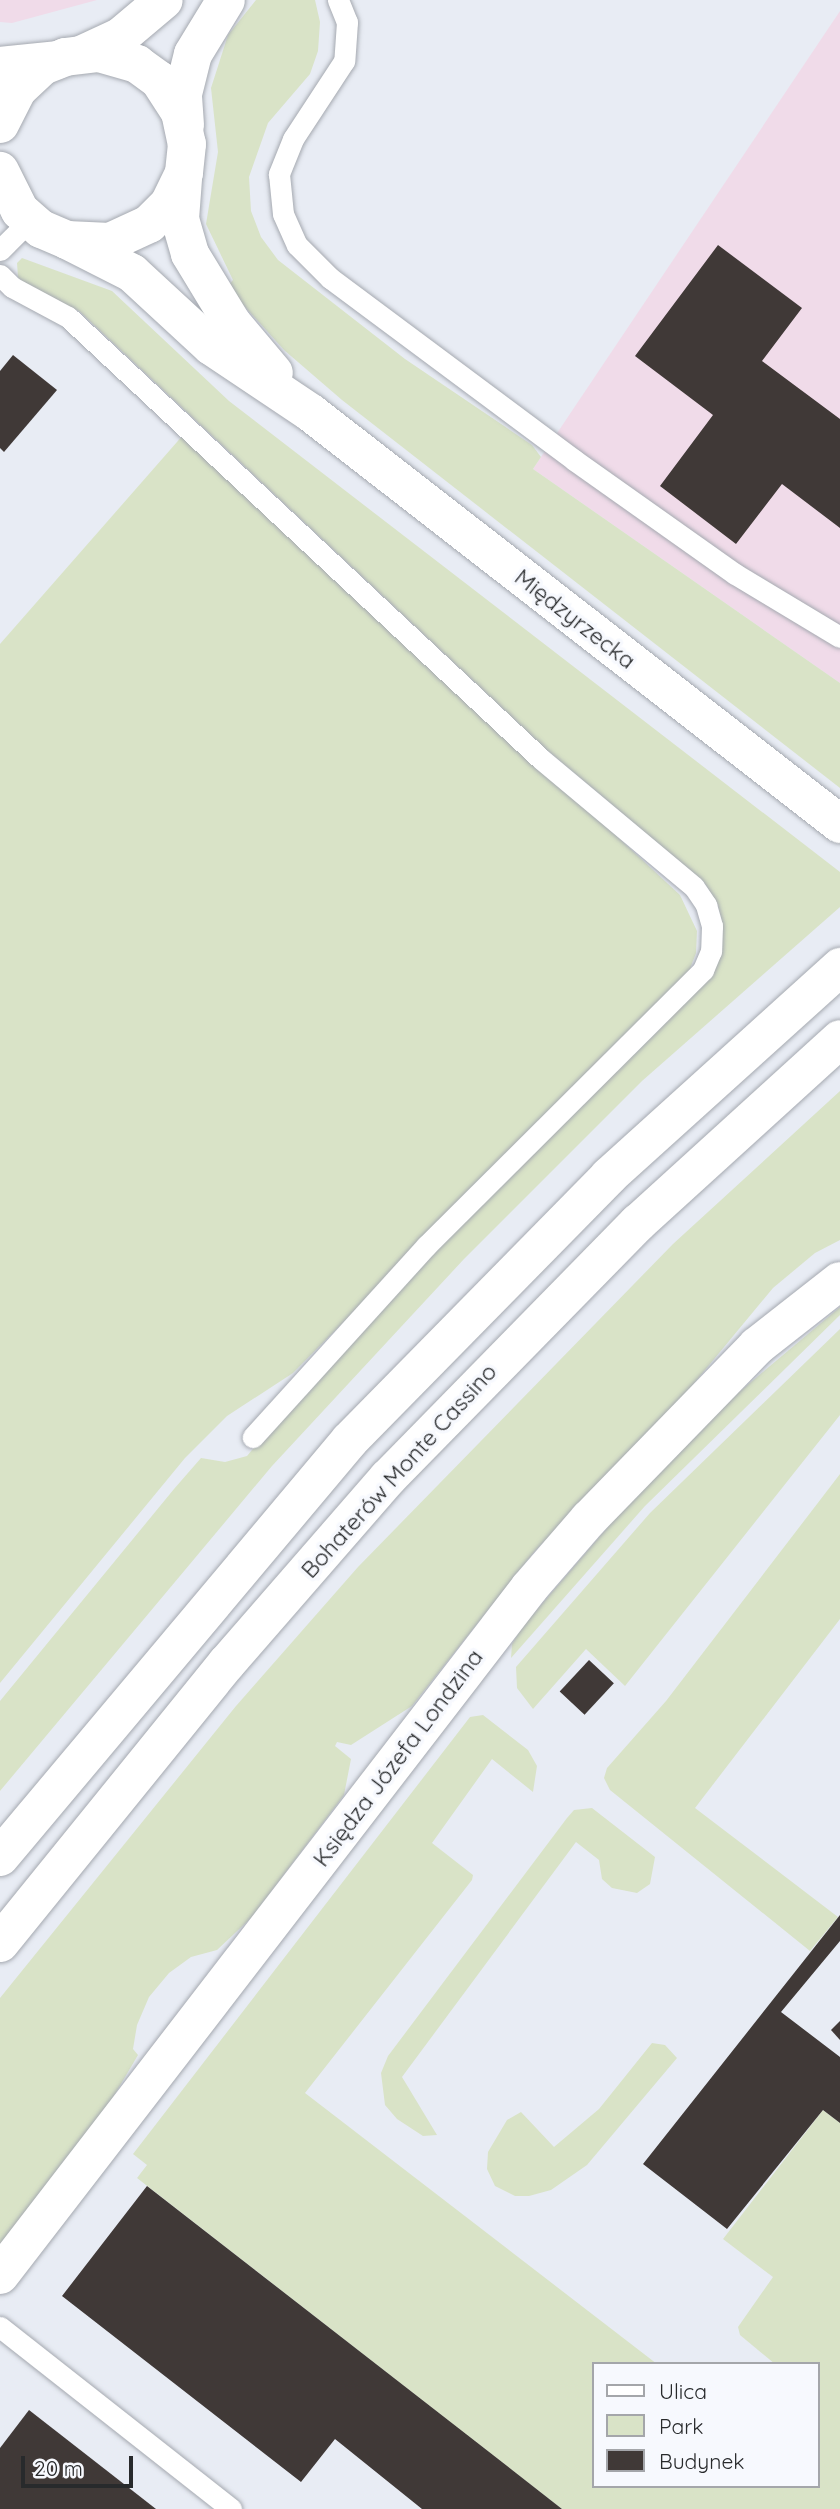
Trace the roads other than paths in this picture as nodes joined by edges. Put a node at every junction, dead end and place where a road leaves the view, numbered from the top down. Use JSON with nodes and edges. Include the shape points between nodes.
{"nodes":[{"id":1,"x":164,"y":0,"type":"edge"},
{"id":2,"x":226,"y":0,"type":"edge"},
{"id":3,"x":338,"y":0,"type":"edge"},
{"id":4,"x":70,"y":57,"type":"junction"},
{"id":5,"x":0,"y":66,"type":"edge"},
{"id":6,"x":0,"y":124,"type":"edge"},
{"id":7,"x":186,"y":131,"type":"junction"},
{"id":8,"x":0,"y":172,"type":"edge"},
{"id":9,"x":184,"y":173,"type":"junction"},
{"id":10,"x":30,"y":220,"type":"junction"},
{"id":11,"x":67,"y":240,"type":"junction"},
{"id":12,"x":0,"y":250,"type":"edge"},
{"id":13,"x":0,"y":275,"type":"edge"},
{"id":14,"x":311,"y":413,"type":"junction"},
{"id":15,"x":840,"y":638,"type":"edge"},
{"id":16,"x":840,"y":824,"type":"edge"},
{"id":17,"x":840,"y":967,"type":"edge"},
{"id":18,"x":840,"y":1039,"type":"edge"},
{"id":19,"x":840,"y":1282,"type":"edge"},
{"id":20,"x":253,"y":1437,"type":"dead end"},
{"id":21,"x":0,"y":1857,"type":"edge"},
{"id":22,"x":0,"y":1942,"type":"edge"},
{"id":23,"x":0,"y":2275,"type":"edge"},
{"id":24,"x":0,"y":2327,"type":"edge"},
{"id":25,"x":231,"y":2509,"type":"edge"}],
"edges":[{"from":1,"to":4,"type":"main road","via":[[120,37]]},
{"from":2,"to":7,"type":"main road","name":"Międzyrzecka","via":[[192,54],[183,94]]},
{"from":3,"to":15,"type":"lane","via":[[346,22],[344,61],[293,139],[279,174],[283,214],[297,245],[330,278],[574,460],[735,574]]},
{"from":4,"to":5,"type":"main road"},
{"from":4,"to":6,"type":"main road","via":[[24,81]]},
{"from":4,"to":7,"type":"main road","via":[[110,55],[147,71],[174,99]]},
{"from":7,"to":9,"type":"main road","name":"Międzyrzecka"},
{"from":8,"to":10,"type":"main road","via":[[12,200]]},
{"from":9,"to":11,"type":"main road","via":[[169,204],[136,232],[99,243]]},
{"from":9,"to":14,"type":"main road","name":"Międzyrzecka","via":[[180,219],[190,254],[232,323]]},
{"from":10,"to":11,"type":"main road","name":"Międzyrzecka"},
{"from":10,"to":12,"type":"lane"},
{"from":11,"to":14,"type":"main road","name":"Międzyrzecka","via":[[132,273],[211,346]]},
{"from":13,"to":20,"type":"lane","via":[[12,288],[68,317],[541,759],[694,887],[712,926],[703,971],[426,1246]]},
{"from":14,"to":16,"type":"main road","name":"Międzyrzecka"},
{"from":17,"to":21,"type":"main road","via":[[600,1185],[350,1440]]},
{"from":18,"to":22,"type":"main road","name":"Bohaterów Monte Cassino","via":[[638,1223],[388,1478],[227,1663]]},
{"from":19,"to":23,"type":"main road","name":"Księdza Józefa Londzina","via":[[807,1303],[758,1346],[589,1519],[530,1587]]},
{"from":24,"to":25,"type":"lane"}]}
